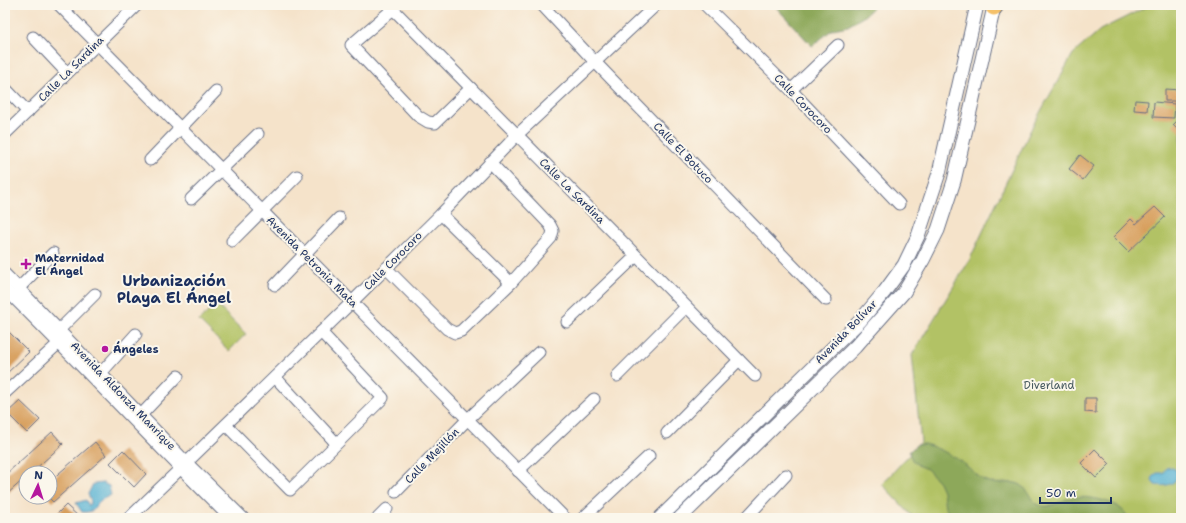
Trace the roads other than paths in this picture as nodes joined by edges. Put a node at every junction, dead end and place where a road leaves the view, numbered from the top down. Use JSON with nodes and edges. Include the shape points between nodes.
{"nodes":[{"id":1,"x":59,"y":5,"type":"edge"},
{"id":2,"x":137,"y":5,"type":"edge"},
{"id":3,"x":542,"y":5,"type":"edge"},
{"id":4,"x":656,"y":5,"type":"edge"},
{"id":5,"x":705,"y":5,"type":"edge"},
{"id":6,"x":977,"y":5,"type":"edge"},
{"id":7,"x":995,"y":6,"type":"edge"},
{"id":8,"x":391,"y":7,"type":"edge"},
{"id":9,"x":33,"y":38,"type":"dead end"},
{"id":10,"x":97,"y":43,"type":"junction"},
{"id":11,"x":838,"y":45,"type":"dead end"},
{"id":12,"x":595,"y":62,"type":"junction"},
{"id":13,"x":67,"y":73,"type":"junction"},
{"id":14,"x":5,"y":88,"type":"edge"},
{"id":15,"x":471,"y":88,"type":"junction"},
{"id":16,"x":791,"y":90,"type":"junction"},
{"id":17,"x":216,"y":91,"type":"dead end"},
{"id":18,"x":28,"y":112,"type":"junction"},
{"id":19,"x":180,"y":128,"type":"junction"},
{"id":20,"x":5,"y":134,"type":"edge"},
{"id":21,"x":258,"y":134,"type":"dead end"},
{"id":22,"x":517,"y":135,"type":"junction"},
{"id":23,"x":150,"y":160,"type":"dead end"},
{"id":24,"x":490,"y":162,"type":"junction"},
{"id":25,"x":221,"y":170,"type":"junction"},
{"id":26,"x":297,"y":176,"type":"dead end"},
{"id":27,"x":192,"y":199,"type":"dead end"},
{"id":28,"x":899,"y":204,"type":"dead end"},
{"id":29,"x":262,"y":211,"type":"junction"},
{"id":30,"x":441,"y":214,"type":"junction"},
{"id":31,"x":339,"y":218,"type":"dead end"},
{"id":32,"x":232,"y":241,"type":"dead end"},
{"id":33,"x":53,"y":253,"type":"dead end"},
{"id":34,"x":304,"y":254,"type":"junction"},
{"id":35,"x":636,"y":256,"type":"junction"},
{"id":36,"x":386,"y":268,"type":"junction"},
{"id":37,"x":5,"y":274,"type":"edge"},
{"id":38,"x":511,"y":283,"type":"junction"},
{"id":39,"x":274,"y":285,"type":"dead end"},
{"id":40,"x":19,"y":288,"type":"junction"},
{"id":41,"x":5,"y":289,"type":"edge"},
{"id":42,"x":95,"y":294,"type":"dead end"},
{"id":43,"x":826,"y":300,"type":"dead end"},
{"id":44,"x":352,"y":302,"type":"junction"},
{"id":45,"x":686,"y":307,"type":"junction"},
{"id":46,"x":567,"y":322,"type":"dead end"},
{"id":47,"x":59,"y":330,"type":"junction"},
{"id":48,"x":321,"y":332,"type":"junction"},
{"id":49,"x":136,"y":334,"type":"dead end"},
{"id":50,"x":60,"y":343,"type":"junction"},
{"id":51,"x":539,"y":352,"type":"dead end"},
{"id":52,"x":739,"y":360,"type":"junction"},
{"id":53,"x":101,"y":373,"type":"junction"},
{"id":54,"x":178,"y":376,"type":"dead end"},
{"id":55,"x":617,"y":376,"type":"dead end"},
{"id":56,"x":755,"y":376,"type":"dead end"},
{"id":57,"x":275,"y":377,"type":"junction"},
{"id":58,"x":5,"y":393,"type":"edge"},
{"id":59,"x":594,"y":399,"type":"dead end"},
{"id":60,"x":141,"y":415,"type":"junction"},
{"id":61,"x":467,"y":420,"type":"junction"},
{"id":62,"x":226,"y":425,"type":"junction"},
{"id":63,"x":667,"y":433,"type":"dead end"},
{"id":64,"x":336,"y":443,"type":"junction"},
{"id":65,"x":649,"y":456,"type":"dead end"},
{"id":66,"x":184,"y":466,"type":"junction"},
{"id":67,"x":518,"y":471,"type":"junction"},
{"id":68,"x":786,"y":475,"type":"dead end"},
{"id":69,"x":396,"y":492,"type":"dead end"},
{"id":70,"x":387,"y":509,"type":"dead end"},
{"id":71,"x":129,"y":518,"type":"edge"},
{"id":72,"x":230,"y":518,"type":"edge"},
{"id":73,"x":243,"y":518,"type":"edge"},
{"id":74,"x":378,"y":518,"type":"edge"},
{"id":75,"x":565,"y":518,"type":"edge"},
{"id":76,"x":583,"y":518,"type":"edge"},
{"id":77,"x":660,"y":518,"type":"edge"},
{"id":78,"x":680,"y":518,"type":"edge"},
{"id":79,"x":746,"y":518,"type":"edge"}],
"edges":[{"from":1,"to":10,"type":"street","name":"Avenida Petronia Mata"},
{"from":2,"to":10,"type":"street","name":"Calle La Sardina"},
{"from":3,"to":12,"type":"street","name":"Calle El Botuco"},
{"from":4,"to":12,"type":"street","name":"Calle Corocoro"},
{"from":5,"to":16,"type":"street","name":"Calle Corocoro"},
{"from":6,"to":77,"type":"street","name":"Avenida Bolívar","via":[[939,174],[918,236],[904,265],[860,321]]},
{"from":7,"to":78,"type":"street","name":"Avenida Bolívar","via":[[952,188],[938,230],[904,292],[855,347]]},
{"from":8,"to":15,"type":"street","name":"Calle La Sardina"},
{"from":8,"to":15,"type":"street","via":[[351,44],[418,116],[435,123]]},
{"from":9,"to":13,"type":"street"},
{"from":10,"to":13,"type":"street","name":"Calle La Sardina"},
{"from":10,"to":19,"type":"street","name":"Avenida Petronia Mata"},
{"from":11,"to":16,"type":"street"},
{"from":12,"to":22,"type":"street","name":"Calle Corocoro"},
{"from":12,"to":43,"type":"street","name":"Calle El Botuco"},
{"from":13,"to":18,"type":"street","name":"Calle La Sardina"},
{"from":14,"to":18,"type":"street"},
{"from":15,"to":22,"type":"street","name":"Calle La Sardina"},
{"from":16,"to":28,"type":"street","name":"Calle Corocoro"},
{"from":17,"to":19,"type":"street"},
{"from":18,"to":20,"type":"street","name":"Calle La Sardina"},
{"from":19,"to":23,"type":"street"},
{"from":19,"to":25,"type":"street","name":"Avenida Petronia Mata"},
{"from":21,"to":25,"type":"street"},
{"from":22,"to":24,"type":"street","name":"Calle Corocoro"},
{"from":22,"to":35,"type":"street","name":"Calle La Sardina"},
{"from":24,"to":30,"type":"street","name":"Calle Corocoro"},
{"from":24,"to":38,"type":"street","via":[[553,231],[551,238]]},
{"from":25,"to":27,"type":"street"},
{"from":25,"to":29,"type":"street","name":"Avenida Petronia Mata"},
{"from":26,"to":29,"type":"street"},
{"from":29,"to":32,"type":"street"},
{"from":29,"to":34,"type":"street","name":"Avenida Petronia Mata"},
{"from":30,"to":36,"type":"street","name":"Calle Corocoro"},
{"from":30,"to":38,"type":"street"},
{"from":31,"to":34,"type":"street"},
{"from":33,"to":40,"type":"street"},
{"from":34,"to":39,"type":"street"},
{"from":34,"to":44,"type":"street","name":"Avenida Petronia Mata"},
{"from":35,"to":45,"type":"street","name":"Calle La Sardina"},
{"from":35,"to":46,"type":"street"},
{"from":36,"to":38,"type":"street","via":[[447,329],[455,333],[461,331]]},
{"from":36,"to":44,"type":"street","name":"Calle Corocoro"},
{"from":37,"to":40,"type":"street","name":"Avenida Aldonza Manrique"},
{"from":40,"to":47,"type":"street","name":"Avenida Aldonza Manrique"},
{"from":41,"to":50,"type":"street","name":"Avenida Aldonza Manrique"},
{"from":42,"to":47,"type":"street"},
{"from":44,"to":48,"type":"street","name":"Calle Corocoro"},
{"from":44,"to":61,"type":"street","name":"Avenida Petronia Mata"},
{"from":45,"to":52,"type":"street","name":"Calle La Sardina"},
{"from":45,"to":55,"type":"street"},
{"from":47,"to":53,"type":"street","name":"Avenida Aldonza Manrique"},
{"from":48,"to":57,"type":"street","name":"Calle Corocoro"},
{"from":48,"to":64,"type":"street","via":[[383,398]]},
{"from":49,"to":53,"type":"street"},
{"from":50,"to":58,"type":"street"},
{"from":50,"to":66,"type":"street","name":"Avenida Aldonza Manrique"},
{"from":51,"to":61,"type":"street","name":"Calle Mejillón"},
{"from":52,"to":56,"type":"street","name":"Calle La Sardina"},
{"from":52,"to":63,"type":"street"},
{"from":53,"to":60,"type":"street","name":"Avenida Aldonza Manrique"},
{"from":54,"to":60,"type":"street"},
{"from":57,"to":62,"type":"street","name":"Calle Corocoro"},
{"from":57,"to":64,"type":"street"},
{"from":59,"to":67,"type":"street"},
{"from":60,"to":66,"type":"street","name":"Avenida Aldonza Manrique"},
{"from":61,"to":67,"type":"street","name":"Avenida Petronia Mata"},
{"from":61,"to":69,"type":"street","name":"Calle Mejillón"},
{"from":62,"to":64,"type":"street","via":[[290,490]]},
{"from":62,"to":66,"type":"street","name":"Calle Corocoro"},
{"from":65,"to":76,"type":"street"},
{"from":66,"to":71,"type":"street","name":"Calle Corocoro"},
{"from":66,"to":72,"type":"street","name":"Avenida Aldonza Manrique"},
{"from":66,"to":73,"type":"street","name":"Avenida Aldonza Manrique"},
{"from":67,"to":75,"type":"street","name":"Avenida Petronia Mata"},
{"from":68,"to":79,"type":"street"},
{"from":70,"to":74,"type":"street"}]}
